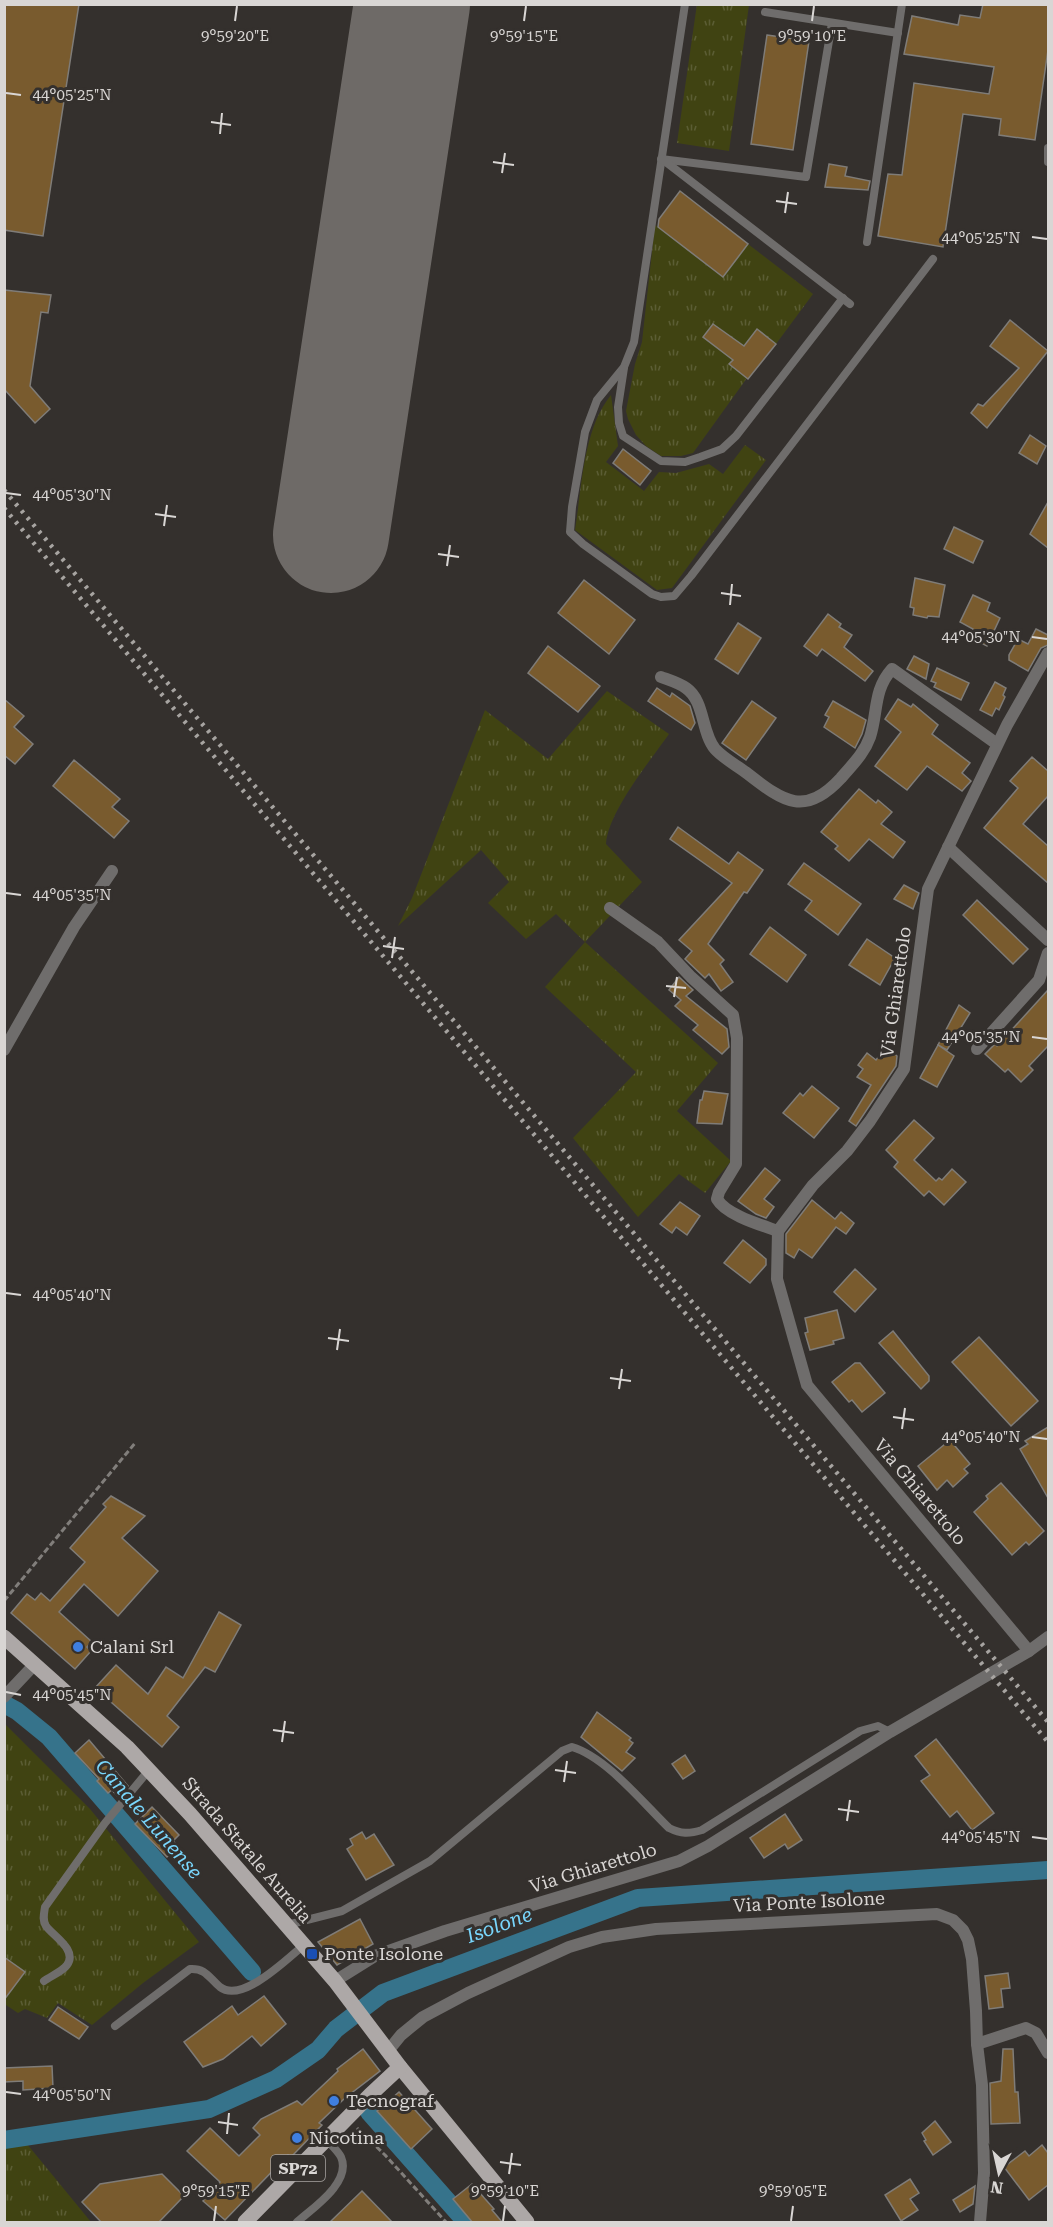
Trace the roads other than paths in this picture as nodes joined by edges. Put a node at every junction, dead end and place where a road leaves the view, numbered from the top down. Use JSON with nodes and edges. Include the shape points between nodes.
{"nodes":[{"id":1,"x":685,"y":4,"type":"edge"},
{"id":2,"x":902,"y":4,"type":"edge"},
{"id":3,"x":765,"y":12,"type":"dead end"},
{"id":4,"x":832,"y":23,"type":"junction"},
{"id":5,"x":898,"y":33,"type":"junction"},
{"id":6,"x":1048,"y":148,"type":"edge"},
{"id":7,"x":662,"y":159,"type":"junction"},
{"id":8,"x":1048,"y":162,"type":"edge"},
{"id":9,"x":867,"y":242,"type":"dead end"},
{"id":10,"x":933,"y":259,"type":"dead end"},
{"id":11,"x":624,"y":367,"type":"junction"},
{"id":12,"x":1048,"y":653,"type":"edge"},
{"id":13,"x":662,"y":677,"type":"dead end"},
{"id":14,"x":997,"y":744,"type":"junction"},
{"id":15,"x":948,"y":847,"type":"junction"},
{"id":16,"x":112,"y":871,"type":"dead end"},
{"id":17,"x":610,"y":908,"type":"dead end"},
{"id":18,"x":1048,"y":940,"type":"edge"},
{"id":19,"x":1048,"y":953,"type":"edge"},
{"id":20,"x":977,"y":1049,"type":"dead end"},
{"id":21,"x":4,"y":1050,"type":"edge"},
{"id":22,"x":778,"y":1231,"type":"junction"},
{"id":23,"x":4,"y":1637,"type":"edge"},
{"id":24,"x":1048,"y":1637,"type":"edge"},
{"id":25,"x":1029,"y":1651,"type":"junction"},
{"id":26,"x":35,"y":1664,"type":"junction"},
{"id":27,"x":7,"y":1695,"type":"edge"},
{"id":28,"x":890,"y":1732,"type":"junction"},
{"id":29,"x":149,"y":1770,"type":"junction"},
{"id":30,"x":287,"y":1925,"type":"junction"},
{"id":31,"x":304,"y":1945,"type":"junction"},
{"id":32,"x":44,"y":1981,"type":"dead end"},
{"id":33,"x":338,"y":1985,"type":"junction"},
{"id":34,"x":115,"y":2026,"type":"dead end"},
{"id":35,"x":976,"y":2044,"type":"junction"},
{"id":36,"x":386,"y":2048,"type":"junction"},
{"id":37,"x":1048,"y":2053,"type":"edge"},
{"id":38,"x":400,"y":2067,"type":"junction"},
{"id":39,"x":326,"y":2139,"type":"junction"},
{"id":40,"x":245,"y":2223,"type":"edge"},
{"id":41,"x":297,"y":2223,"type":"edge"},
{"id":42,"x":527,"y":2223,"type":"edge"},
{"id":43,"x":980,"y":2223,"type":"edge"}],
"edges":[{"from":1,"to":7,"type":"lane"},
{"from":2,"to":5,"type":"lane"},
{"from":3,"to":4,"type":"lane"},
{"from":4,"to":5,"type":"lane"},
{"from":4,"to":7,"type":"lane","via":[[806,177]]},
{"from":5,"to":9,"type":"lane"},
{"from":6,"to":8,"type":"lane"},
{"from":7,"to":11,"type":"lane","via":[[634,342]]},
{"from":7,"to":11,"type":"lane","via":[[847,301],[736,436],[722,449],[685,462],[661,461],[623,436],[618,407]]},
{"from":10,"to":11,"type":"lane","via":[[674,596],[652,594],[570,532],[585,432],[597,400]]},
{"from":12,"to":14,"type":"street","name":"Via Ghiarettolo"},
{"from":13,"to":14,"type":"street","via":[[688,689],[699,705],[715,749],[773,794],[797,803],[821,796],[862,754],[870,738],[874,707],[892,669]]},
{"from":14,"to":15,"type":"street","name":"Via Ghiarettolo"},
{"from":15,"to":18,"type":"street"},
{"from":15,"to":22,"type":"street","name":"Via Ghiarettolo","via":[[928,890],[904,1069],[847,1151],[813,1185]]},
{"from":16,"to":21,"type":"street","via":[[74,927]]},
{"from":17,"to":22,"type":"street","via":[[658,942],[733,1015],[738,1038],[736,1164],[717,1199],[749,1221]]},
{"from":19,"to":20,"type":"street","via":[[1039,980]]},
{"from":22,"to":25,"type":"street","name":"Via Ghiarettolo","via":[[777,1279],[807,1385]]},
{"from":23,"to":26,"type":"main road","name":"Strada Statale Aurelia"},
{"from":24,"to":25,"type":"street"},
{"from":25,"to":28,"type":"street","name":"Via Ghiarettolo"},
{"from":26,"to":27,"type":"street"},
{"from":26,"to":29,"type":"main road","name":"Strada Statale Aurelia"},
{"from":28,"to":30,"type":"lane","via":[[878,1726],[860,1731],[702,1830],[688,1834],[669,1828],[598,1760],[572,1747],[562,1751],[430,1861],[342,1911]]},
{"from":28,"to":33,"type":"street","name":"Via Ghiarettolo","via":[[680,1861],[375,1956]]},
{"from":29,"to":30,"type":"main road","name":"Strada Statale Aurelia"},
{"from":29,"to":32,"type":"lane","via":[[45,1907],[46,1925],[69,1952],[70,1959],[67,1966]]},
{"from":30,"to":31,"type":"main road","name":"Strada Statale Aurelia"},
{"from":31,"to":33,"type":"main road","name":"Strada Statale Aurelia"},
{"from":31,"to":34,"type":"lane","via":[[252,1985],[236,1992],[226,1991],[198,1968],[190,1969]]},
{"from":33,"to":36,"type":"main road","name":"Strada Statale Aurelia"},
{"from":35,"to":36,"type":"street","name":"Via Ponte Isolone","via":[[968,1941],[953,1920],[937,1914],[656,1929],[602,1937],[569,1947],[459,1998],[423,2017]]},
{"from":35,"to":37,"type":"street","via":[[1026,2028],[1036,2032]]},
{"from":35,"to":43,"type":"street","name":"Via Ponte Isolone","via":[[982,2085],[984,2173]]},
{"from":36,"to":38,"type":"main road","name":"Strada Statale Aurelia"},
{"from":38,"to":39,"type":"main road","number":"SP72"},
{"from":38,"to":42,"type":"main road","name":"Strada Statale Aurelia"},
{"from":39,"to":40,"type":"main road","number":"SP72"},
{"from":39,"to":41,"type":"lane","via":[[344,2166],[339,2183]]}]}
